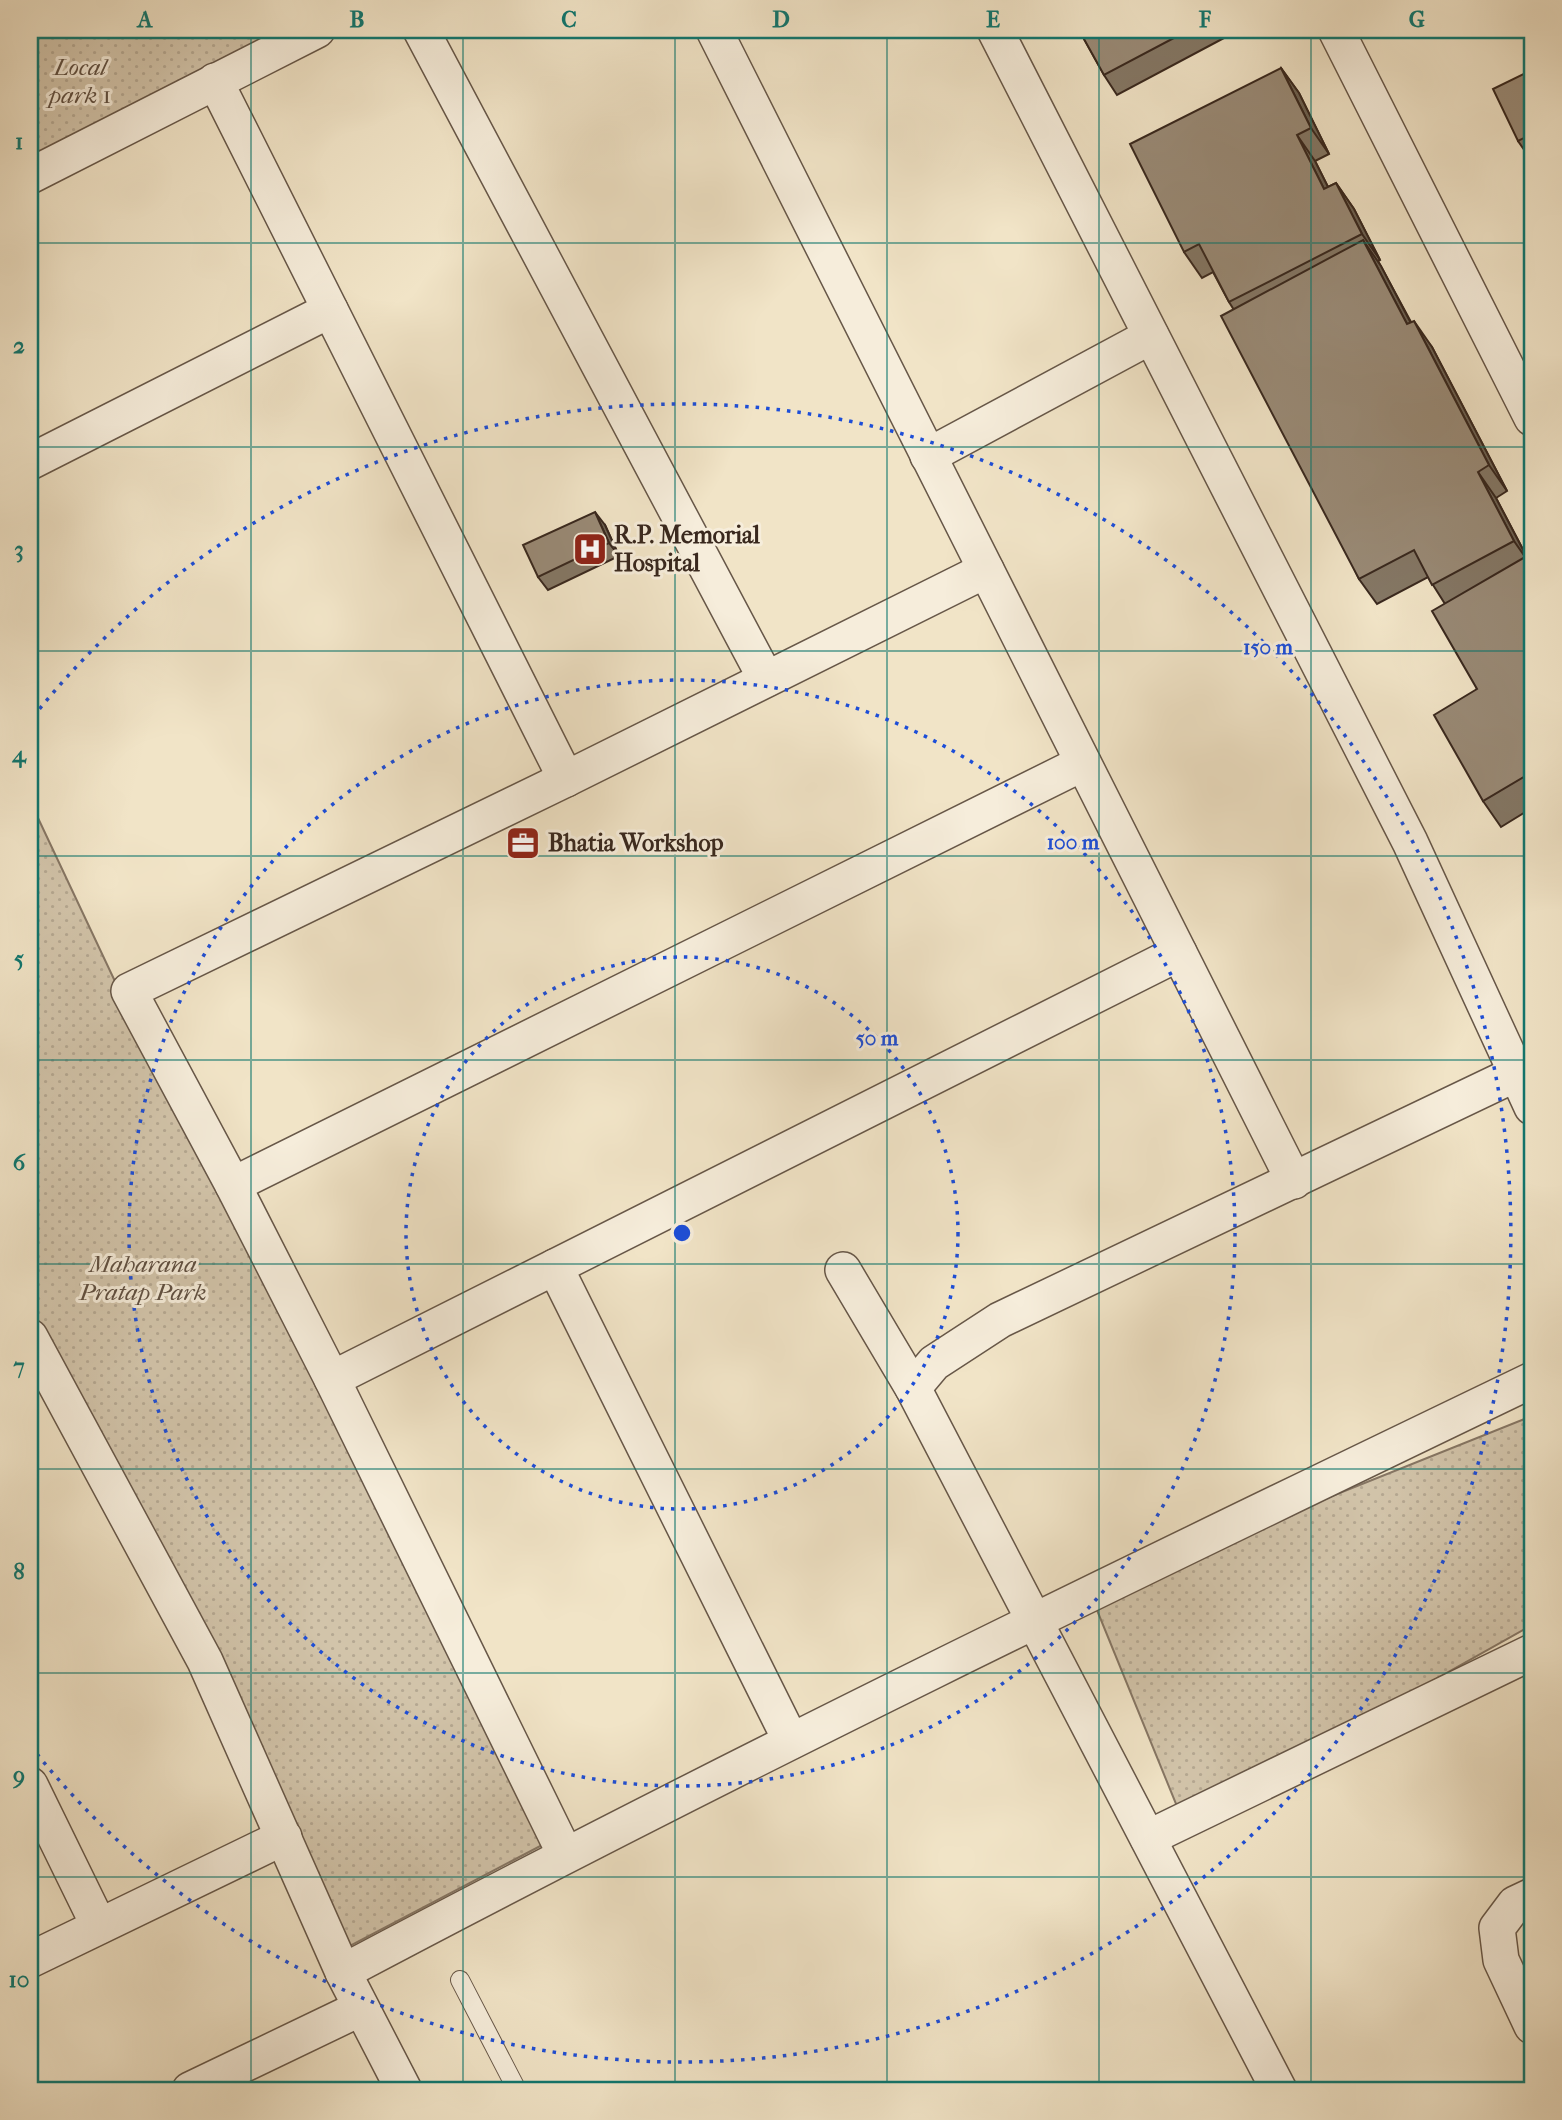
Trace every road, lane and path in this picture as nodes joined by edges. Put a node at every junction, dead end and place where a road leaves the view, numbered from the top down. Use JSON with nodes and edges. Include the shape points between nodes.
{"nodes":[{"id":1,"x":317,"y":30,"type":"edge"},
{"id":2,"x":421,"y":30,"type":"edge"},
{"id":3,"x":714,"y":30,"type":"edge"},
{"id":4,"x":995,"y":30,"type":"edge"},
{"id":5,"x":1336,"y":30,"type":"edge"},
{"id":6,"x":215,"y":81,"type":"junction"},
{"id":7,"x":30,"y":176,"type":"edge"},
{"id":8,"x":330,"y":310,"type":"junction"},
{"id":9,"x":1151,"y":336,"type":"junction"},
{"id":10,"x":1532,"y":418,"type":"edge"},
{"id":11,"x":929,"y":456,"type":"junction"},
{"id":12,"x":30,"y":462,"type":"edge"},
{"id":13,"x":986,"y":570,"type":"junction"},
{"id":14,"x":766,"y":679,"type":"junction"},
{"id":15,"x":1083,"y":763,"type":"junction"},
{"id":16,"x":566,"y":779,"type":"junction"},
{"id":17,"x":1179,"y":953,"type":"junction"},
{"id":18,"x":1525,"y":1070,"type":"edge"},
{"id":19,"x":1532,"y":1107,"type":"edge"},
{"id":20,"x":1294,"y":1181,"type":"junction"},
{"id":21,"x":233,"y":1185,"type":"junction"},
{"id":22,"x":555,"y":1267,"type":"junction"},
{"id":23,"x":843,"y":1270,"type":"dead end"},
{"id":24,"x":30,"y":1337,"type":"edge"},
{"id":25,"x":332,"y":1379,"type":"junction"},
{"id":26,"x":1532,"y":1380,"type":"edge"},
{"id":27,"x":913,"y":1388,"type":"junction"},
{"id":28,"x":1034,"y":1620,"type":"junction"},
{"id":29,"x":1532,"y":1652,"type":"edge"},
{"id":30,"x":791,"y":1741,"type":"junction"},
{"id":31,"x":30,"y":1785,"type":"edge"},
{"id":32,"x":284,"y":1837,"type":"junction"},
{"id":33,"x":1148,"y":1838,"type":"junction"},
{"id":34,"x":565,"y":1854,"type":"junction"},
{"id":35,"x":1532,"y":1896,"type":"edge"},
{"id":36,"x":99,"y":1926,"type":"junction"},
{"id":37,"x":30,"y":1960,"type":"edge"},
{"id":38,"x":343,"y":1972,"type":"junction"},
{"id":39,"x":460,"y":1980,"type":"dead end"},
{"id":40,"x":361,"y":2008,"type":"junction"},
{"id":41,"x":1532,"y":2025,"type":"edge"},
{"id":42,"x":190,"y":2090,"type":"edge"},
{"id":43,"x":404,"y":2090,"type":"edge"},
{"id":44,"x":517,"y":2090,"type":"edge"},
{"id":45,"x":1279,"y":2090,"type":"edge"}],
"edges":[{"from":1,"to":6,"type":"street"},
{"from":2,"to":14,"type":"street"},
{"from":3,"to":11,"type":"street"},
{"from":4,"to":9,"type":"street"},
{"from":5,"to":10,"type":"street"},
{"from":6,"to":7,"type":"street"},
{"from":6,"to":8,"type":"street"},
{"from":8,"to":12,"type":"street"},
{"from":8,"to":16,"type":"street"},
{"from":9,"to":11,"type":"street"},
{"from":9,"to":18,"type":"street"},
{"from":11,"to":13,"type":"street"},
{"from":13,"to":14,"type":"street"},
{"from":13,"to":15,"type":"street"},
{"from":14,"to":16,"type":"street"},
{"from":15,"to":17,"type":"street"},
{"from":15,"to":21,"type":"street"},
{"from":16,"to":21,"type":"street","via":[[129,991]]},
{"from":17,"to":20,"type":"street"},
{"from":17,"to":22,"type":"street"},
{"from":18,"to":19,"type":"street"},
{"from":18,"to":20,"type":"street"},
{"from":20,"to":27,"type":"street","via":[[1000,1320],[934,1363]]},
{"from":21,"to":25,"type":"street"},
{"from":22,"to":25,"type":"street"},
{"from":22,"to":30,"type":"street"},
{"from":23,"to":27,"type":"street"},
{"from":24,"to":32,"type":"street","via":[[205,1661]]},
{"from":25,"to":34,"type":"street"},
{"from":26,"to":28,"type":"street"},
{"from":27,"to":28,"type":"street"},
{"from":28,"to":30,"type":"street"},
{"from":28,"to":33,"type":"street"},
{"from":29,"to":33,"type":"street"},
{"from":30,"to":34,"type":"street"},
{"from":31,"to":36,"type":"street"},
{"from":32,"to":36,"type":"street"},
{"from":32,"to":38,"type":"street"},
{"from":33,"to":45,"type":"street"},
{"from":34,"to":38,"type":"street"},
{"from":35,"to":41,"type":"street","via":[[1516,1904],[1497,1928],[1501,1960]]},
{"from":36,"to":37,"type":"street"},
{"from":38,"to":40,"type":"street"},
{"from":39,"to":44,"type":"lane"},
{"from":40,"to":42,"type":"street"},
{"from":40,"to":43,"type":"street"}]}
